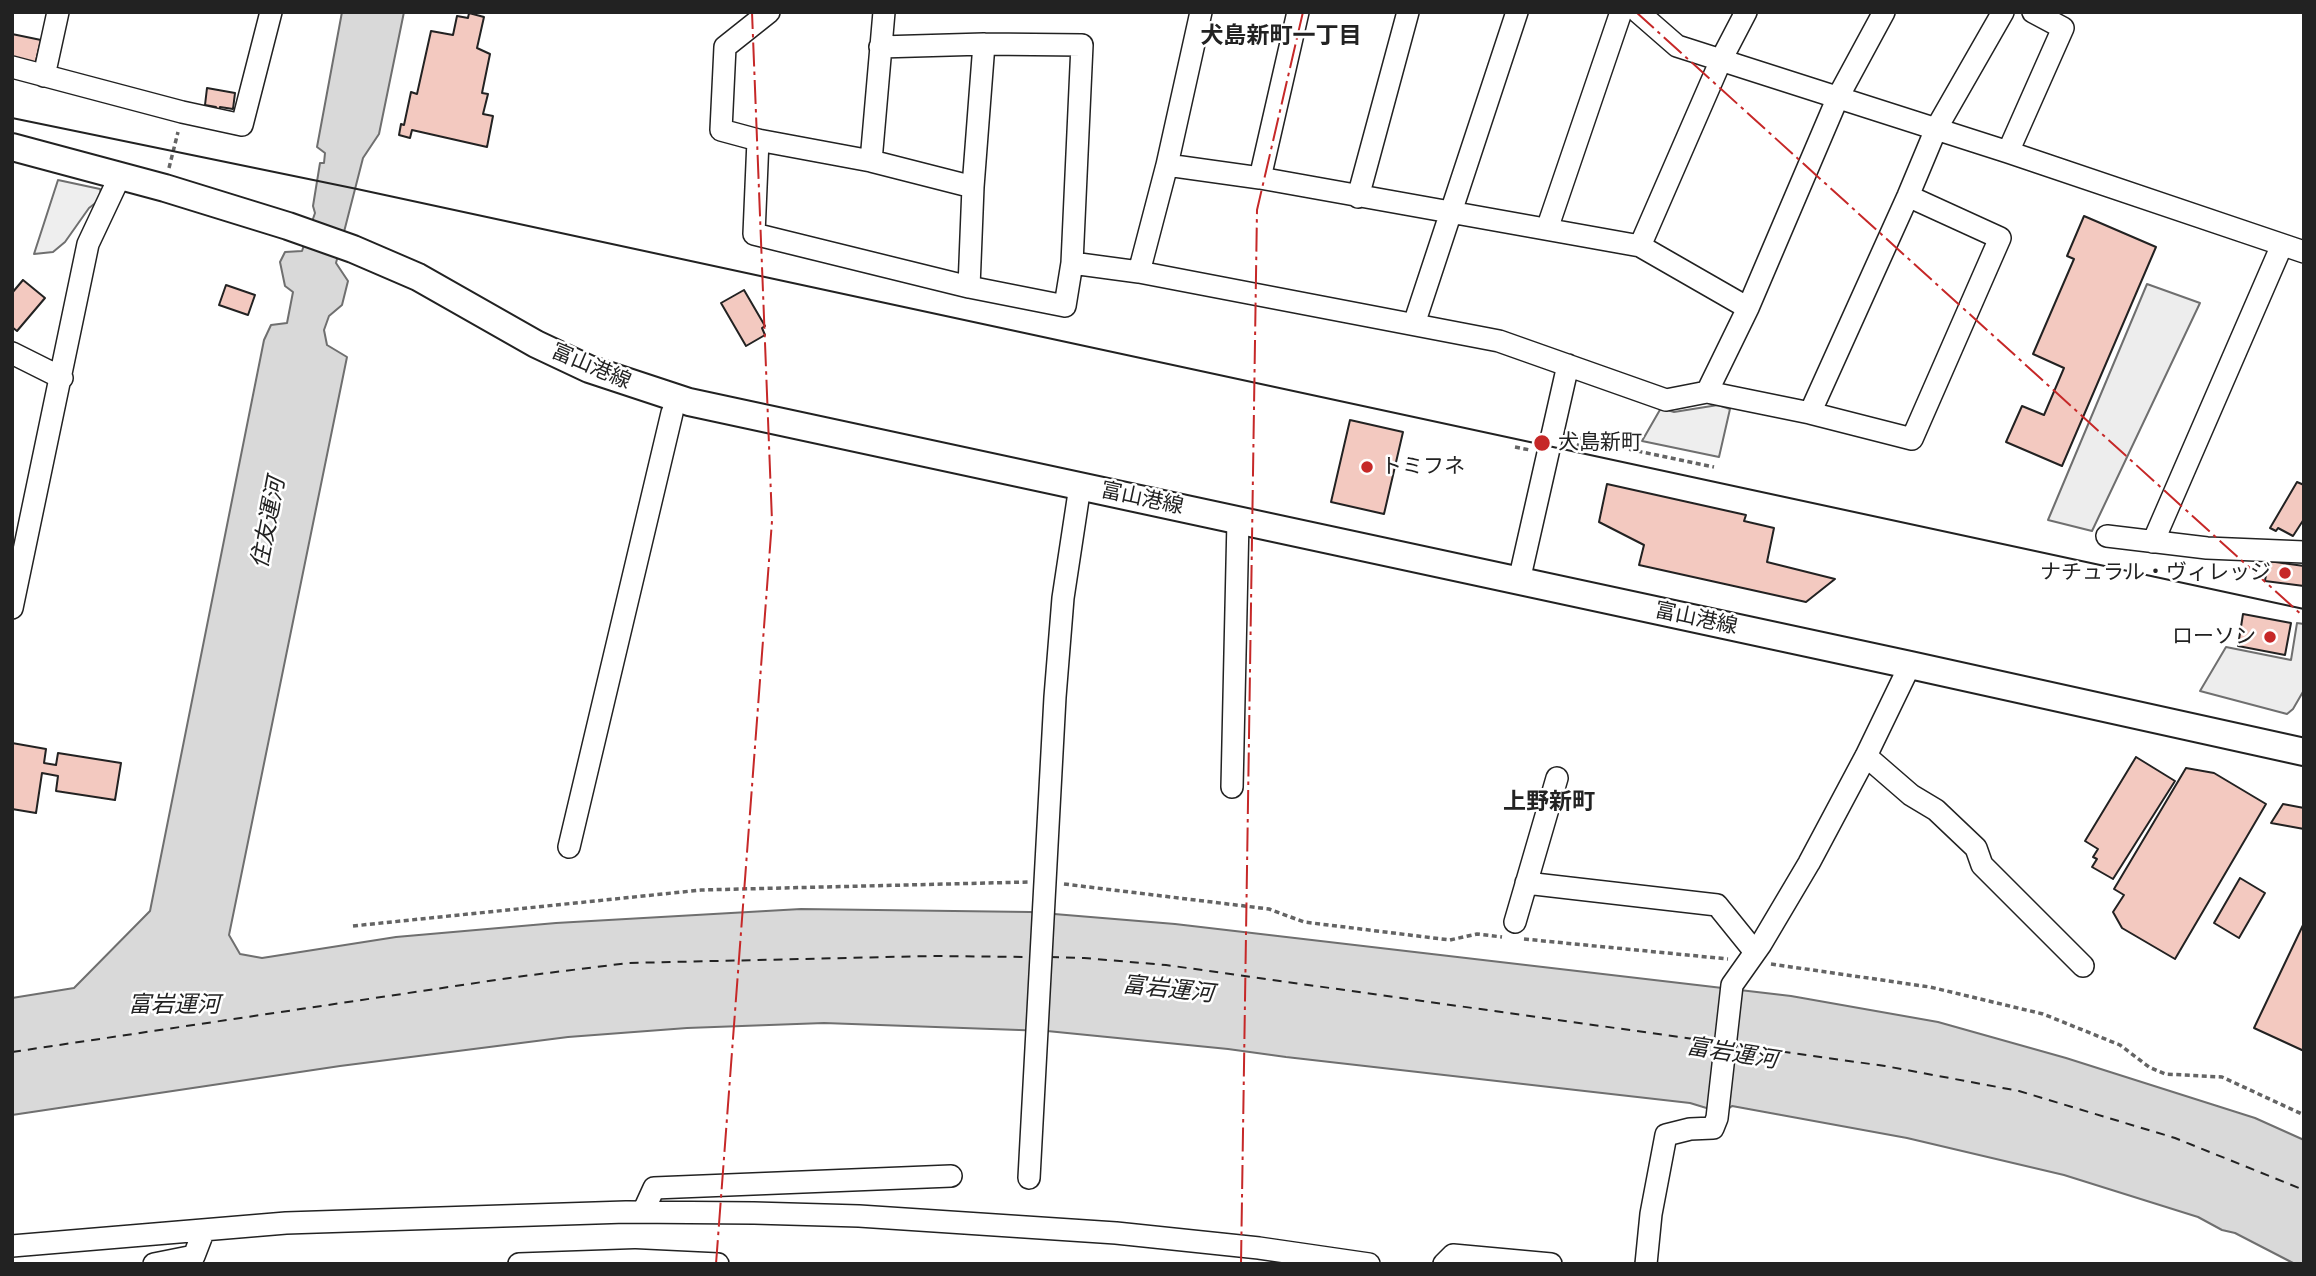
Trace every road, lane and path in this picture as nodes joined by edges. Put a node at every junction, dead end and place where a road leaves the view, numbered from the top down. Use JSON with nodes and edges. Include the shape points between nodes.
{"nodes":[{"id":1,"x":58,"y":12,"type":"edge"},
{"id":2,"x":271,"y":12,"type":"edge"},
{"id":3,"x":769,"y":12,"type":"edge"},
{"id":4,"x":884,"y":12,"type":"edge"},
{"id":5,"x":1201,"y":12,"type":"edge"},
{"id":6,"x":1298,"y":12,"type":"edge"},
{"id":7,"x":1408,"y":12,"type":"edge"},
{"id":8,"x":1517,"y":12,"type":"edge"},
{"id":9,"x":1621,"y":12,"type":"edge"},
{"id":10,"x":1637,"y":12,"type":"edge"},
{"id":11,"x":1746,"y":12,"type":"edge"},
{"id":12,"x":1884,"y":12,"type":"edge"},
{"id":13,"x":2003,"y":12,"type":"edge"},
{"id":14,"x":2033,"y":12,"type":"edge"},
{"id":15,"x":984,"y":44,"type":"junction"},
{"id":16,"x":880,"y":47,"type":"junction"},
{"id":17,"x":1721,"y":60,"type":"junction"},
{"id":18,"x":12,"y":67,"type":"edge"},
{"id":19,"x":44,"y":76,"type":"junction"},
{"id":20,"x":1838,"y":97,"type":"junction"},
{"id":21,"x":182,"y":112,"type":"junction"},
{"id":22,"x":1936,"y":129,"type":"junction"},
{"id":23,"x":758,"y":139,"type":"junction"},
{"id":24,"x":12,"y":147,"type":"edge"},
{"id":25,"x":2008,"y":152,"type":"junction"},
{"id":26,"x":870,"y":161,"type":"junction"},
{"id":27,"x":1167,"y":165,"type":"junction"},
{"id":28,"x":120,"y":176,"type":"junction"},
{"id":29,"x":1260,"y":178,"type":"junction"},
{"id":30,"x":974,"y":187,"type":"junction"},
{"id":31,"x":165,"y":188,"type":"junction"},
{"id":32,"x":1358,"y":197,"type":"junction"},
{"id":33,"x":1908,"y":197,"type":"junction"},
{"id":34,"x":1450,"y":212,"type":"junction"},
{"id":35,"x":1547,"y":229,"type":"junction"},
{"id":36,"x":2282,"y":245,"type":"junction"},
{"id":37,"x":1640,"y":246,"type":"junction"},
{"id":38,"x":2304,"y":252,"type":"edge"},
{"id":39,"x":1072,"y":263,"type":"junction"},
{"id":40,"x":1139,"y":272,"type":"junction"},
{"id":41,"x":968,"y":286,"type":"junction"},
{"id":42,"x":1748,"y":308,"type":"junction"},
{"id":43,"x":1414,"y":324,"type":"junction"},
{"id":44,"x":12,"y":353,"type":"edge"},
{"id":45,"x":1568,"y":365,"type":"junction"},
{"id":46,"x":62,"y":378,"type":"junction"},
{"id":47,"x":1707,"y":392,"type":"junction"},
{"id":48,"x":672,"y":413,"type":"dead end"},
{"id":49,"x":1810,"y":413,"type":"junction"},
{"id":50,"x":1553,"y":428,"type":"junction"},
{"id":51,"x":1714,"y":467,"type":"dead end"},
{"id":52,"x":1080,"y":486,"type":"junction"},
{"id":53,"x":1238,"y":520,"type":"junction"},
{"id":54,"x":2108,"y":536,"type":"dead end"},
{"id":55,"x":2153,"y":542,"type":"junction"},
{"id":56,"x":2304,"y":552,"type":"edge"},
{"id":57,"x":1519,"y":582,"type":"junction"},
{"id":58,"x":12,"y":608,"type":"edge"},
{"id":59,"x":1910,"y":665,"type":"junction"},
{"id":60,"x":2301,"y":746,"type":"edge"},
{"id":61,"x":1867,"y":756,"type":"junction"},
{"id":62,"x":1557,"y":778,"type":"dead end"},
{"id":63,"x":1232,"y":787,"type":"dead end"},
{"id":64,"x":569,"y":847,"type":"dead end"},
{"id":65,"x":1044,"y":882,"type":"junction"},
{"id":66,"x":1526,"y":883,"type":"junction"},
{"id":67,"x":353,"y":926,"type":"dead end"},
{"id":68,"x":1513,"y":932,"type":"junction"},
{"id":69,"x":1751,"y":957,"type":"junction"},
{"id":70,"x":2083,"y":966,"type":"dead end"},
{"id":71,"x":2304,"y":1115,"type":"edge"},
{"id":72,"x":951,"y":1176,"type":"dead end"},
{"id":73,"x":1029,"y":1178,"type":"dead end"},
{"id":74,"x":643,"y":1212,"type":"junction"},
{"id":75,"x":204,"y":1230,"type":"junction"},
{"id":76,"x":12,"y":1247,"type":"edge"},
{"id":77,"x":154,"y":1264,"type":"edge"},
{"id":78,"x":519,"y":1264,"type":"edge"},
{"id":79,"x":718,"y":1264,"type":"edge"},
{"id":80,"x":1368,"y":1264,"type":"edge"},
{"id":81,"x":1444,"y":1264,"type":"edge"},
{"id":82,"x":1551,"y":1264,"type":"edge"},
{"id":83,"x":1646,"y":1264,"type":"edge"}],
"edges":[{"from":1,"to":19,"type":"street"},
{"from":2,"to":21,"type":"street","via":[[242,125]]},
{"from":3,"to":23,"type":"street","via":[[725,47],[721,130]]},
{"from":4,"to":16,"type":"street"},
{"from":5,"to":27,"type":"street"},
{"from":6,"to":29,"type":"street"},
{"from":7,"to":32,"type":"street"},
{"from":8,"to":34,"type":"street"},
{"from":9,"to":35,"type":"street"},
{"from":10,"to":17,"type":"street","via":[[1677,46]]},
{"from":11,"to":17,"type":"street"},
{"from":12,"to":20,"type":"street"},
{"from":13,"to":22,"type":"street"},
{"from":14,"to":25,"type":"street","via":[[2063,28]]},
{"from":15,"to":16,"type":"street"},
{"from":15,"to":30,"type":"street"},
{"from":15,"to":39,"type":"street","via":[[1082,45]]},
{"from":16,"to":26,"type":"street"},
{"from":17,"to":20,"type":"street"},
{"from":17,"to":37,"type":"street"},
{"from":18,"to":19,"type":"street"},
{"from":19,"to":21,"type":"street"},
{"from":20,"to":22,"type":"street"},
{"from":20,"to":42,"type":"street"},
{"from":21,"to":31,"type":"path"},
{"from":22,"to":25,"type":"street"},
{"from":22,"to":33,"type":"street"},
{"from":23,"to":26,"type":"street"},
{"from":23,"to":41,"type":"street","via":[[754,234]]},
{"from":24,"to":28,"type":"main road","name":"富山港線"},
{"from":25,"to":36,"type":"street"},
{"from":26,"to":30,"type":"street"},
{"from":27,"to":29,"type":"street"},
{"from":27,"to":40,"type":"street"},
{"from":28,"to":31,"type":"main road","name":"富山港線"},
{"from":28,"to":46,"type":"street","via":[[88,244]]},
{"from":29,"to":32,"type":"street"},
{"from":30,"to":41,"type":"street"},
{"from":31,"to":52,"type":"main road","name":"富山港線","via":[[353,249],[418,277],[536,344],[640,388]]},
{"from":32,"to":34,"type":"street"},
{"from":33,"to":49,"type":"street"},
{"from":33,"to":49,"type":"street","via":[[2000,238],[1912,439]]},
{"from":34,"to":35,"type":"street"},
{"from":34,"to":43,"type":"street"},
{"from":35,"to":37,"type":"street"},
{"from":36,"to":38,"type":"street"},
{"from":36,"to":55,"type":"street"},
{"from":37,"to":42,"type":"street"},
{"from":39,"to":40,"type":"street"},
{"from":39,"to":41,"type":"street","via":[[1065,306]]},
{"from":40,"to":43,"type":"street"},
{"from":42,"to":47,"type":"street"},
{"from":43,"to":45,"type":"street","via":[[1499,341]]},
{"from":44,"to":46,"type":"street"},
{"from":45,"to":47,"type":"street","via":[[1666,400]]},
{"from":45,"to":50,"type":"street"},
{"from":46,"to":58,"type":"street"},
{"from":47,"to":49,"type":"street"},
{"from":48,"to":64,"type":"street"},
{"from":50,"to":51,"type":"path","via":[[1584,440]]},
{"from":50,"to":57,"type":"street"},
{"from":52,"to":53,"type":"main road","name":"富山港線"},
{"from":52,"to":65,"type":"street","via":[[1063,598]]},
{"from":53,"to":57,"type":"main road","name":"富山港線"},
{"from":53,"to":63,"type":"street"},
{"from":54,"to":55,"type":"street"},
{"from":55,"to":56,"type":"street"},
{"from":57,"to":59,"type":"main road","name":"富山港線"},
{"from":59,"to":60,"type":"main road","name":"富山港線"},
{"from":59,"to":61,"type":"street"},
{"from":61,"to":69,"type":"street"},
{"from":61,"to":70,"type":"street","via":[[1976,848],[1982,865]]},
{"from":62,"to":66,"type":"street"},
{"from":65,"to":67,"type":"path","via":[[701,890]]},
{"from":65,"to":68,"type":"path","via":[[1269,909],[1304,922],[1450,940]]},
{"from":65,"to":73,"type":"street"},
{"from":66,"to":68,"type":"street"},
{"from":66,"to":69,"type":"street","via":[[1717,905]]},
{"from":68,"to":69,"type":"path"},
{"from":69,"to":71,"type":"path","via":[[1930,987],[2043,1014],[2120,1045],[2165,1074],[2222,1077]]},
{"from":69,"to":83,"type":"street","via":[[1732,985],[1713,1128],[1666,1135]]},
{"from":72,"to":74,"type":"street","via":[[654,1188]]},
{"from":74,"to":75,"type":"street"},
{"from":74,"to":80,"type":"street","via":[[859,1216],[1102,1232]]},
{"from":75,"to":76,"type":"street"},
{"from":75,"to":77,"type":"street","via":[[194,1256]]},
{"from":78,"to":79,"type":"street","via":[[635,1260]]},
{"from":81,"to":82,"type":"street","via":[[1453,1255]]}]}
